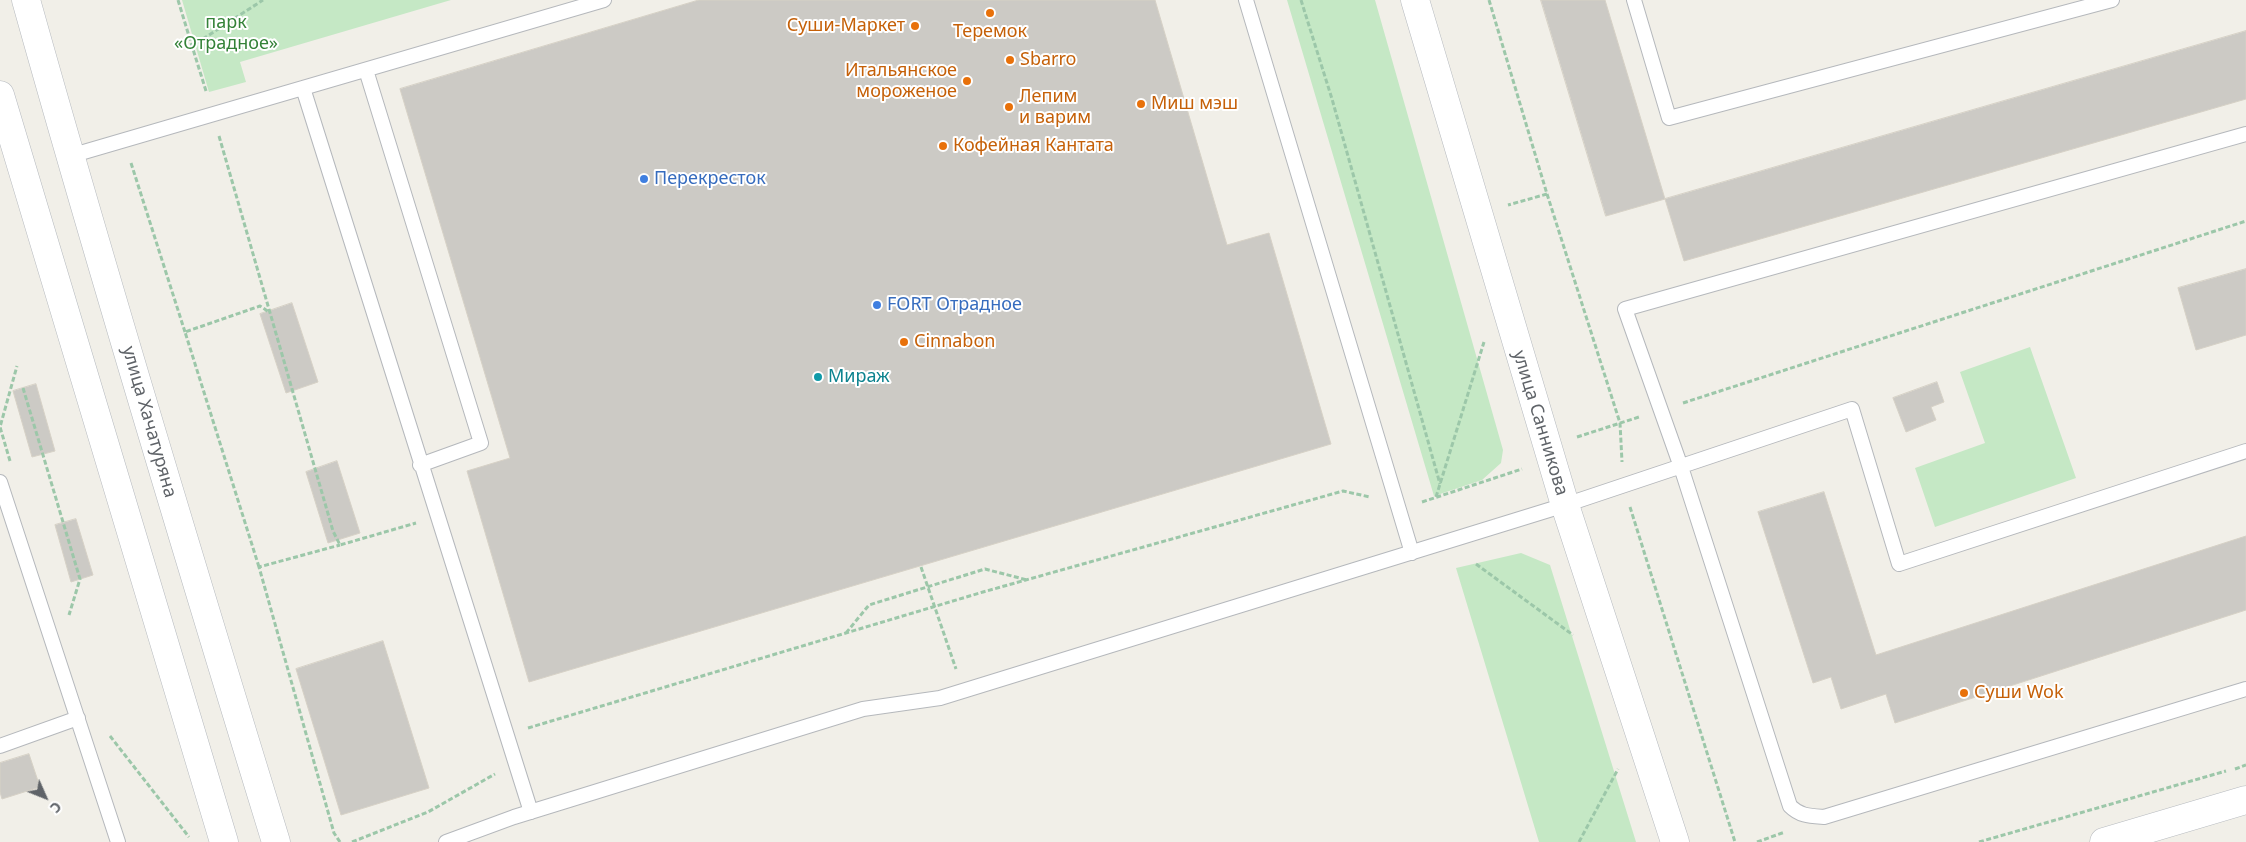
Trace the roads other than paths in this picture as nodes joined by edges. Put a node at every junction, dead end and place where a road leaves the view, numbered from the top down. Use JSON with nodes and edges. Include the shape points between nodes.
{"nodes":[{"id":1,"x":26,"y":0,"type":"edge"},
{"id":2,"x":604,"y":0,"type":"edge"},
{"id":3,"x":1246,"y":0,"type":"edge"},
{"id":4,"x":1634,"y":0,"type":"edge"},
{"id":5,"x":2112,"y":0,"type":"edge"},
{"id":6,"x":1420,"y":1,"type":"edge"},
{"id":7,"x":366,"y":70,"type":"junction"},
{"id":8,"x":303,"y":88,"type":"junction"},
{"id":9,"x":0,"y":95,"type":"edge"},
{"id":10,"x":2246,"y":134,"type":"edge"},
{"id":11,"x":70,"y":156,"type":"junction"},
{"id":12,"x":2246,"y":451,"type":"edge"},
{"id":13,"x":420,"y":465,"type":"junction"},
{"id":14,"x":1681,"y":466,"type":"junction"},
{"id":15,"x":0,"y":482,"type":"edge"},
{"id":16,"x":1565,"y":505,"type":"junction"},
{"id":17,"x":1412,"y":553,"type":"junction"},
{"id":18,"x":2246,"y":689,"type":"edge"},
{"id":19,"x":78,"y":718,"type":"junction"},
{"id":20,"x":0,"y":746,"type":"edge"},
{"id":21,"x":2246,"y":800,"type":"edge"},
{"id":22,"x":531,"y":812,"type":"junction"},
{"id":23,"x":118,"y":842,"type":"edge"},
{"id":24,"x":224,"y":842,"type":"edge"},
{"id":25,"x":276,"y":842,"type":"edge"},
{"id":26,"x":446,"y":842,"type":"edge"},
{"id":27,"x":1675,"y":842,"type":"edge"},
{"id":28,"x":2104,"y":842,"type":"edge"}],
"edges":[{"from":1,"to":11,"type":"main road","name":"улица Хачатуряна"},
{"from":2,"to":7,"type":"lane"},
{"from":3,"to":17,"type":"lane"},
{"from":4,"to":5,"type":"lane","via":[[1669,118]]},
{"from":6,"to":16,"type":"main road","name":"улица Санникова"},
{"from":7,"to":8,"type":"lane"},
{"from":7,"to":13,"type":"lane","via":[[481,443]]},
{"from":8,"to":11,"type":"lane"},
{"from":8,"to":13,"type":"lane"},
{"from":9,"to":24,"type":"main road"},
{"from":10,"to":14,"type":"lane","via":[[1625,309]]},
{"from":11,"to":25,"type":"main road","name":"улица Хачатуряна"},
{"from":12,"to":14,"type":"lane","via":[[1899,564],[1852,409]]},
{"from":13,"to":22,"type":"lane"},
{"from":14,"to":16,"type":"lane"},
{"from":14,"to":18,"type":"lane","via":[[1790,806],[1805,816],[1824,817]]},
{"from":15,"to":19,"type":"lane"},
{"from":16,"to":17,"type":"lane"},
{"from":16,"to":27,"type":"main road","name":"улица Санникова"},
{"from":17,"to":22,"type":"lane","via":[[940,698],[863,709]]},
{"from":19,"to":20,"type":"lane"},
{"from":19,"to":23,"type":"lane"},
{"from":21,"to":28,"type":"main road"},
{"from":22,"to":26,"type":"lane"}]}
